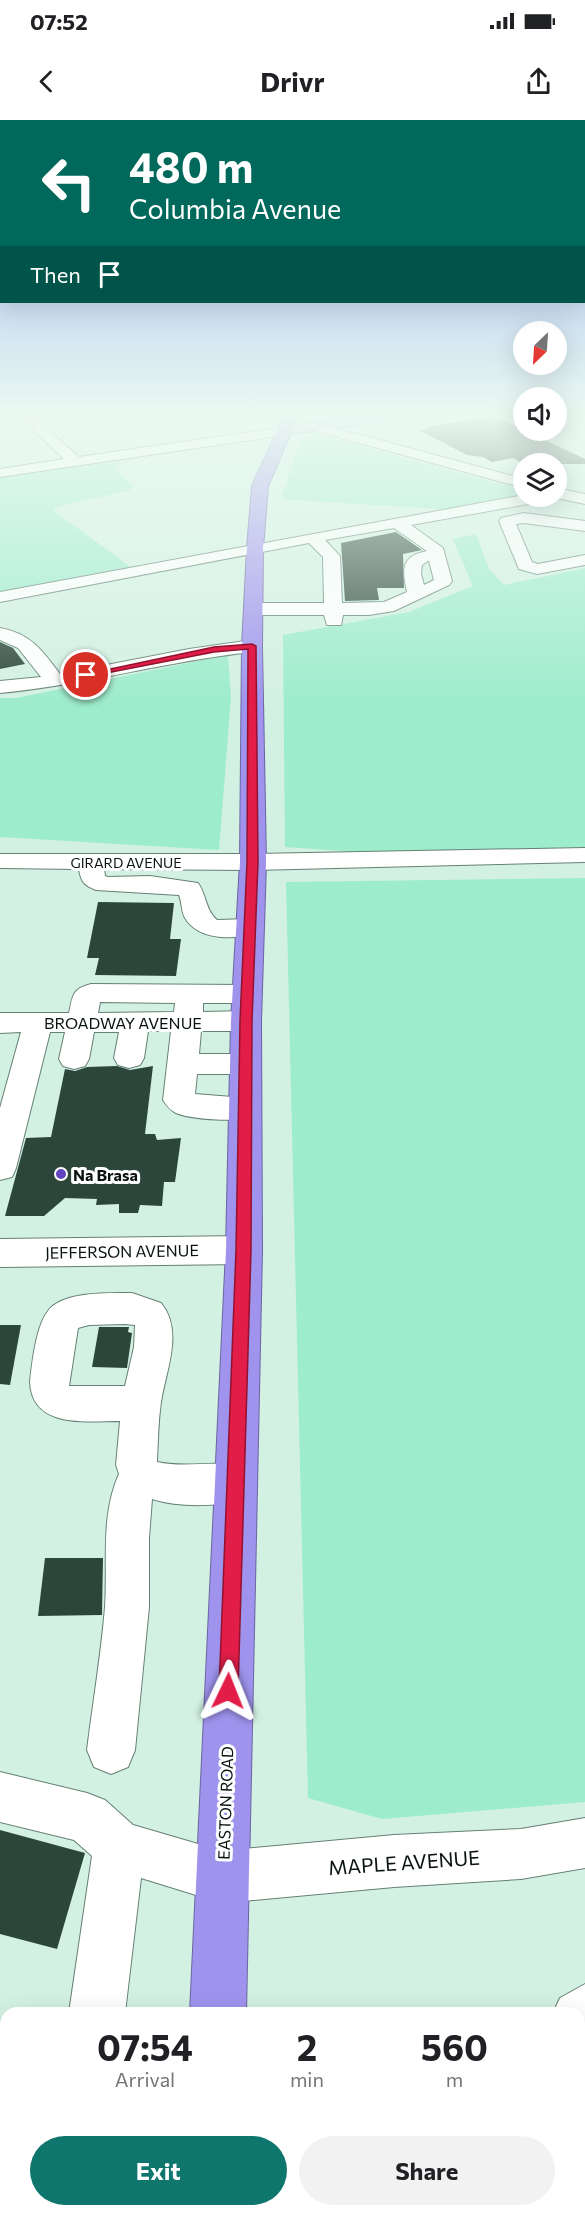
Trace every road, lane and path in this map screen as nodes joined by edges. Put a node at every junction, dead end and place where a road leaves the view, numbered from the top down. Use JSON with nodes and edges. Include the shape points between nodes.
{"nodes":[{"id":1,"x":258,"y":512,"type":"edge"},
{"id":2,"x":460,"y":512,"type":"edge"},
{"id":3,"x":397,"y":523,"type":"junction"},
{"id":4,"x":585,"y":526,"type":"edge"},
{"id":5,"x":313,"y":537,"type":"junction"},
{"id":6,"x":255,"y":548,"type":"junction"},
{"id":7,"x":437,"y":554,"type":"junction"},
{"id":8,"x":585,"y":560,"type":"edge"},
{"id":9,"x":417,"y":594,"type":"junction"},
{"id":10,"x":0,"y":597,"type":"edge"},
{"id":11,"x":253,"y":609,"type":"junction"},
{"id":12,"x":334,"y":615,"type":"junction"},
{"id":13,"x":0,"y":634,"type":"edge"},
{"id":14,"x":252,"y":646,"type":"junction"},
{"id":15,"x":56,"y":681,"type":"junction"},
{"id":16,"x":0,"y":687,"type":"edge"},
{"id":17,"x":585,"y":855,"type":"edge"},
{"id":18,"x":0,"y":861,"type":"edge"},
{"id":19,"x":91,"y":862,"type":"junction"},
{"id":20,"x":253,"y":862,"type":"junction"},
{"id":21,"x":250,"y":927,"type":"junction"},
{"id":22,"x":247,"y":1007,"type":"junction"},
{"id":23,"x":188,"y":1008,"type":"junction"},
{"id":24,"x":81,"y":1022,"type":"junction"},
{"id":25,"x":135,"y":1022,"type":"junction"},
{"id":26,"x":0,"y":1023,"type":"edge"},
{"id":27,"x":38,"y":1023,"type":"junction"},
{"id":28,"x":129,"y":1058,"type":"dead end"},
{"id":29,"x":74,"y":1059,"type":"dead end"},
{"id":30,"x":182,"y":1064,"type":"junction"},
{"id":31,"x":246,"y":1064,"type":"junction"},
{"id":32,"x":245,"y":1109,"type":"junction"},
{"id":33,"x":2,"y":1151,"type":"edge"},
{"id":34,"x":244,"y":1250,"type":"junction"},
{"id":35,"x":0,"y":1253,"type":"edge"},
{"id":36,"x":141,"y":1403,"type":"dead end"},
{"id":37,"x":140,"y":1474,"type":"junction"},
{"id":38,"x":236,"y":1483,"type":"junction"},
{"id":39,"x":111,"y":1750,"type":"dead end"},
{"id":40,"x":0,"y":1797,"type":"edge"},
{"id":41,"x":585,"y":1844,"type":"edge"},
{"id":42,"x":119,"y":1846,"type":"junction"},
{"id":43,"x":222,"y":1877,"type":"junction"},
{"id":44,"x":98,"y":2007,"type":"edge"},
{"id":45,"x":218,"y":2007,"type":"edge"}],
"edges":[{"from":1,"to":6,"type":"highway","name":"EASTON ROAD"},
{"from":2,"to":3,"type":"street"},
{"from":3,"to":5,"type":"street"},
{"from":3,"to":7,"type":"street","via":[[435,548]]},
{"from":4,"to":8,"type":"street","via":[[524,518],[507,521],[525,565],[537,569]]},
{"from":5,"to":6,"type":"street"},
{"from":5,"to":12,"type":"street","via":[[331,556]]},
{"from":6,"to":10,"type":"street"},
{"from":6,"to":11,"type":"highway","name":"EASTON ROAD"},
{"from":7,"to":9,"type":"street","via":[[443,581]]},
{"from":7,"to":9,"type":"street","via":[[414,563],[412,574]]},
{"from":9,"to":12,"type":"street","via":[[388,607]]},
{"from":11,"to":12,"type":"street"},
{"from":11,"to":14,"type":"highway","name":"EASTON ROAD"},
{"from":13,"to":15,"type":"street","via":[[12,634],[25,643]]},
{"from":14,"to":15,"type":"street","via":[[214,649]]},
{"from":14,"to":20,"type":"highway","name":"EASTON ROAD"},
{"from":15,"to":16,"type":"street"},
{"from":17,"to":20,"type":"street","name":"GIRARD AVENUE"},
{"from":18,"to":19,"type":"street","name":"GIRARD AVENUE"},
{"from":19,"to":20,"type":"street","name":"GIRARD AVENUE"},
{"from":19,"to":21,"type":"street","via":[[93,880],[105,885],[189,888],[196,915],[210,928]]},
{"from":20,"to":21,"type":"highway","name":"EASTON ROAD"},
{"from":21,"to":22,"type":"highway","name":"EASTON ROAD"},
{"from":22,"to":23,"type":"street","name":"BROADWAY AVENUE"},
{"from":22,"to":31,"type":"highway","name":"EASTON ROAD"},
{"from":23,"to":24,"type":"street","via":[[91,993],[87,995]]},
{"from":23,"to":25,"type":"street","name":"BROADWAY AVENUE"},
{"from":23,"to":30,"type":"street"},
{"from":24,"to":25,"type":"street","name":"BROADWAY AVENUE"},
{"from":24,"to":27,"type":"street","name":"BROADWAY AVENUE"},
{"from":24,"to":29,"type":"street"},
{"from":25,"to":28,"type":"street"},
{"from":26,"to":27,"type":"street","name":"BROADWAY AVENUE"},
{"from":27,"to":33,"type":"street"},
{"from":30,"to":31,"type":"street"},
{"from":30,"to":32,"type":"street","via":[[178,1100],[187,1105]]},
{"from":31,"to":32,"type":"highway","name":"EASTON ROAD"},
{"from":32,"to":34,"type":"highway","name":"EASTON ROAD"},
{"from":34,"to":35,"type":"street","name":"JEFFERSON AVENUE"},
{"from":34,"to":38,"type":"highway","name":"EASTON ROAD"},
{"from":36,"to":37,"type":"street","via":[[136,1465]]},
{"from":37,"to":38,"type":"street","via":[[171,1483]]},
{"from":37,"to":39,"type":"street","via":[[129,1505],[127,1606]]},
{"from":38,"to":43,"type":"highway","name":"EASTON ROAD"},
{"from":40,"to":42,"type":"street","via":[[87,1818]]},
{"from":41,"to":43,"type":"street","name":"MAPLE AVENUE","via":[[521,1854]]},
{"from":42,"to":43,"type":"street"},
{"from":42,"to":44,"type":"street"},
{"from":43,"to":45,"type":"highway","name":"EASTON ROAD"}]}
